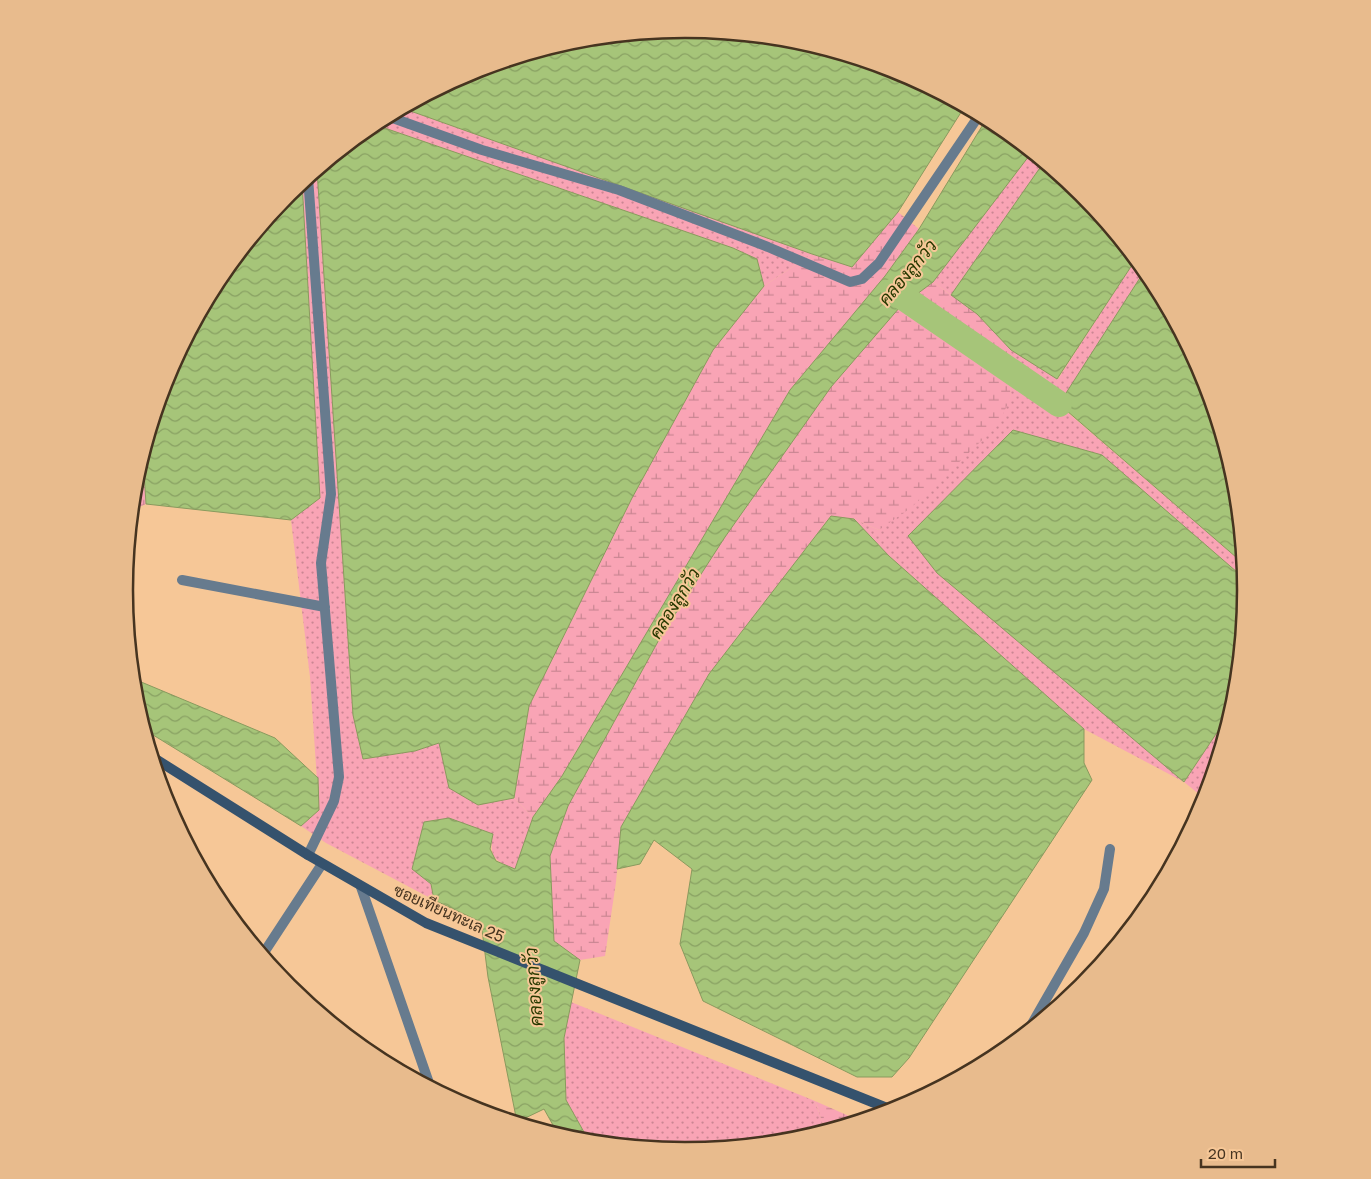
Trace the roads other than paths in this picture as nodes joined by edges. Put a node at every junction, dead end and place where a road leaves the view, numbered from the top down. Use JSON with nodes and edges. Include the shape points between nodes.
{"nodes":[{"id":1,"x":397,"y":120,"type":"edge"},
{"id":2,"x":976,"y":120,"type":"edge"},
{"id":3,"x":309,"y":186,"type":"edge"},
{"id":4,"x":182,"y":580,"type":"dead end"},
{"id":5,"x":325,"y":607,"type":"junction"},
{"id":6,"x":162,"y":763,"type":"edge"},
{"id":7,"x":1110,"y":849,"type":"dead end"},
{"id":8,"x":308,"y":855,"type":"junction"},
{"id":9,"x":322,"y":864,"type":"junction"},
{"id":10,"x":361,"y":887,"type":"junction"},
{"id":11,"x":266,"y":949,"type":"edge"},
{"id":12,"x":1037,"y":1015,"type":"edge"},
{"id":13,"x":427,"y":1078,"type":"edge"},
{"id":14,"x":880,"y":1105,"type":"edge"}],
"edges":[{"from":1,"to":2,"type":"street","via":[[482,150],[619,190],[850,282],[862,279],[879,263]]},
{"from":3,"to":5,"type":"street","via":[[331,494],[321,563]]},
{"from":4,"to":5,"type":"street"},
{"from":5,"to":8,"type":"street","via":[[339,777],[334,802]]},
{"from":6,"to":8,"type":"street","name":"ซอยเทียนทะเล 25"},
{"from":7,"to":12,"type":"street","via":[[1104,889],[1084,933]]},
{"from":8,"to":9,"type":"street","name":"ซอยเทียนทะเล 25"},
{"from":9,"to":10,"type":"street","name":"ซอยเทียนทะเล 25"},
{"from":9,"to":11,"type":"street"},
{"from":10,"to":13,"type":"street"},
{"from":10,"to":14,"type":"street","name":"ซอยเทียนทะเล 25","via":[[426,923]]}]}
